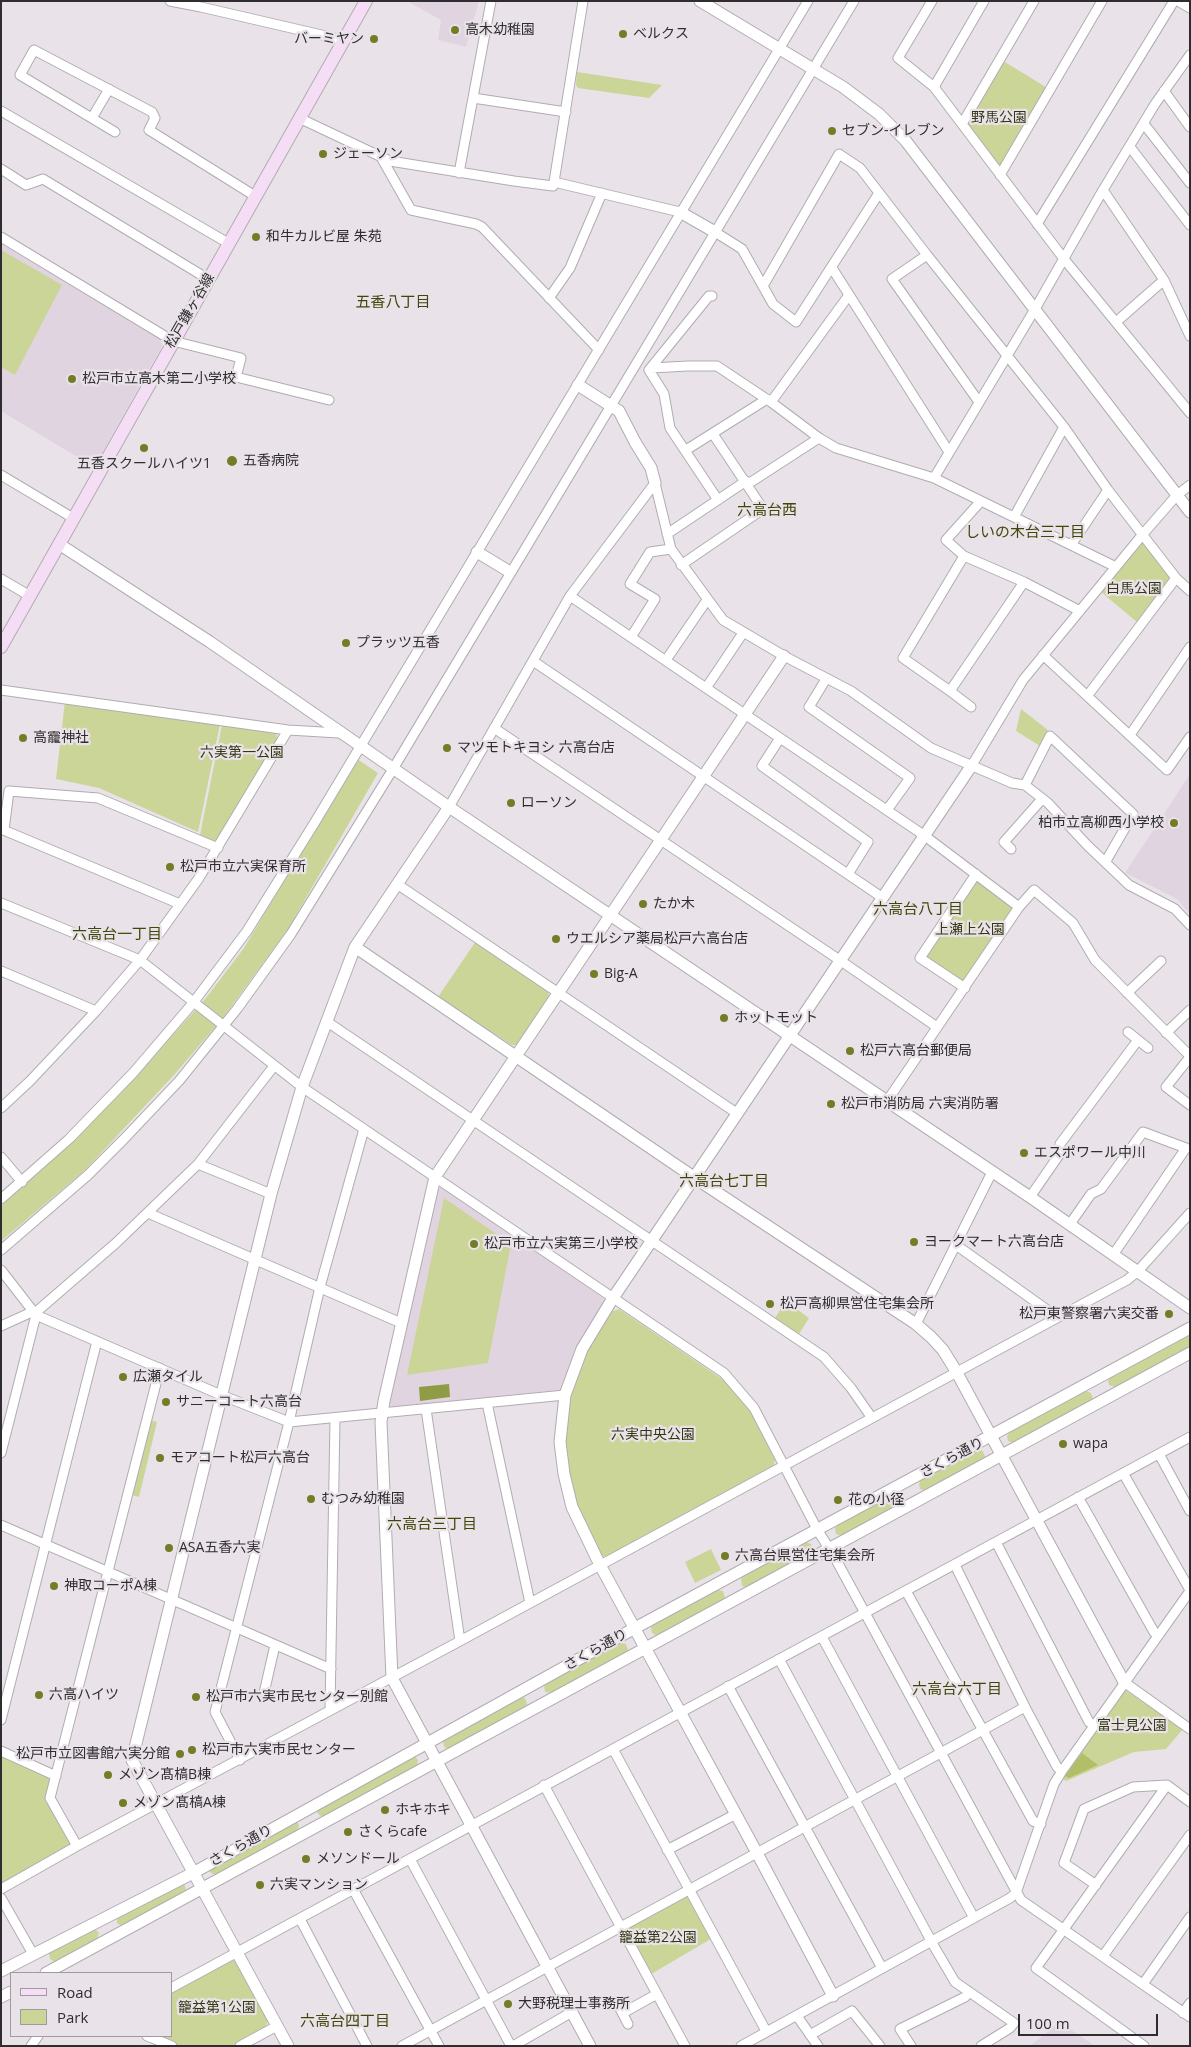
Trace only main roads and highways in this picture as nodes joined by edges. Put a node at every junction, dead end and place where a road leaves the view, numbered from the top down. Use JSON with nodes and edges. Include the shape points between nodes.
{"nodes":[{"id":1,"x":366,"y":1,"type":"edge"},
{"id":2,"x":1,"y":647,"type":"edge"}],
"edges":[{"from":1,"to":2,"type":"main road","name":"松戸鎌ヶ谷線"}]}
